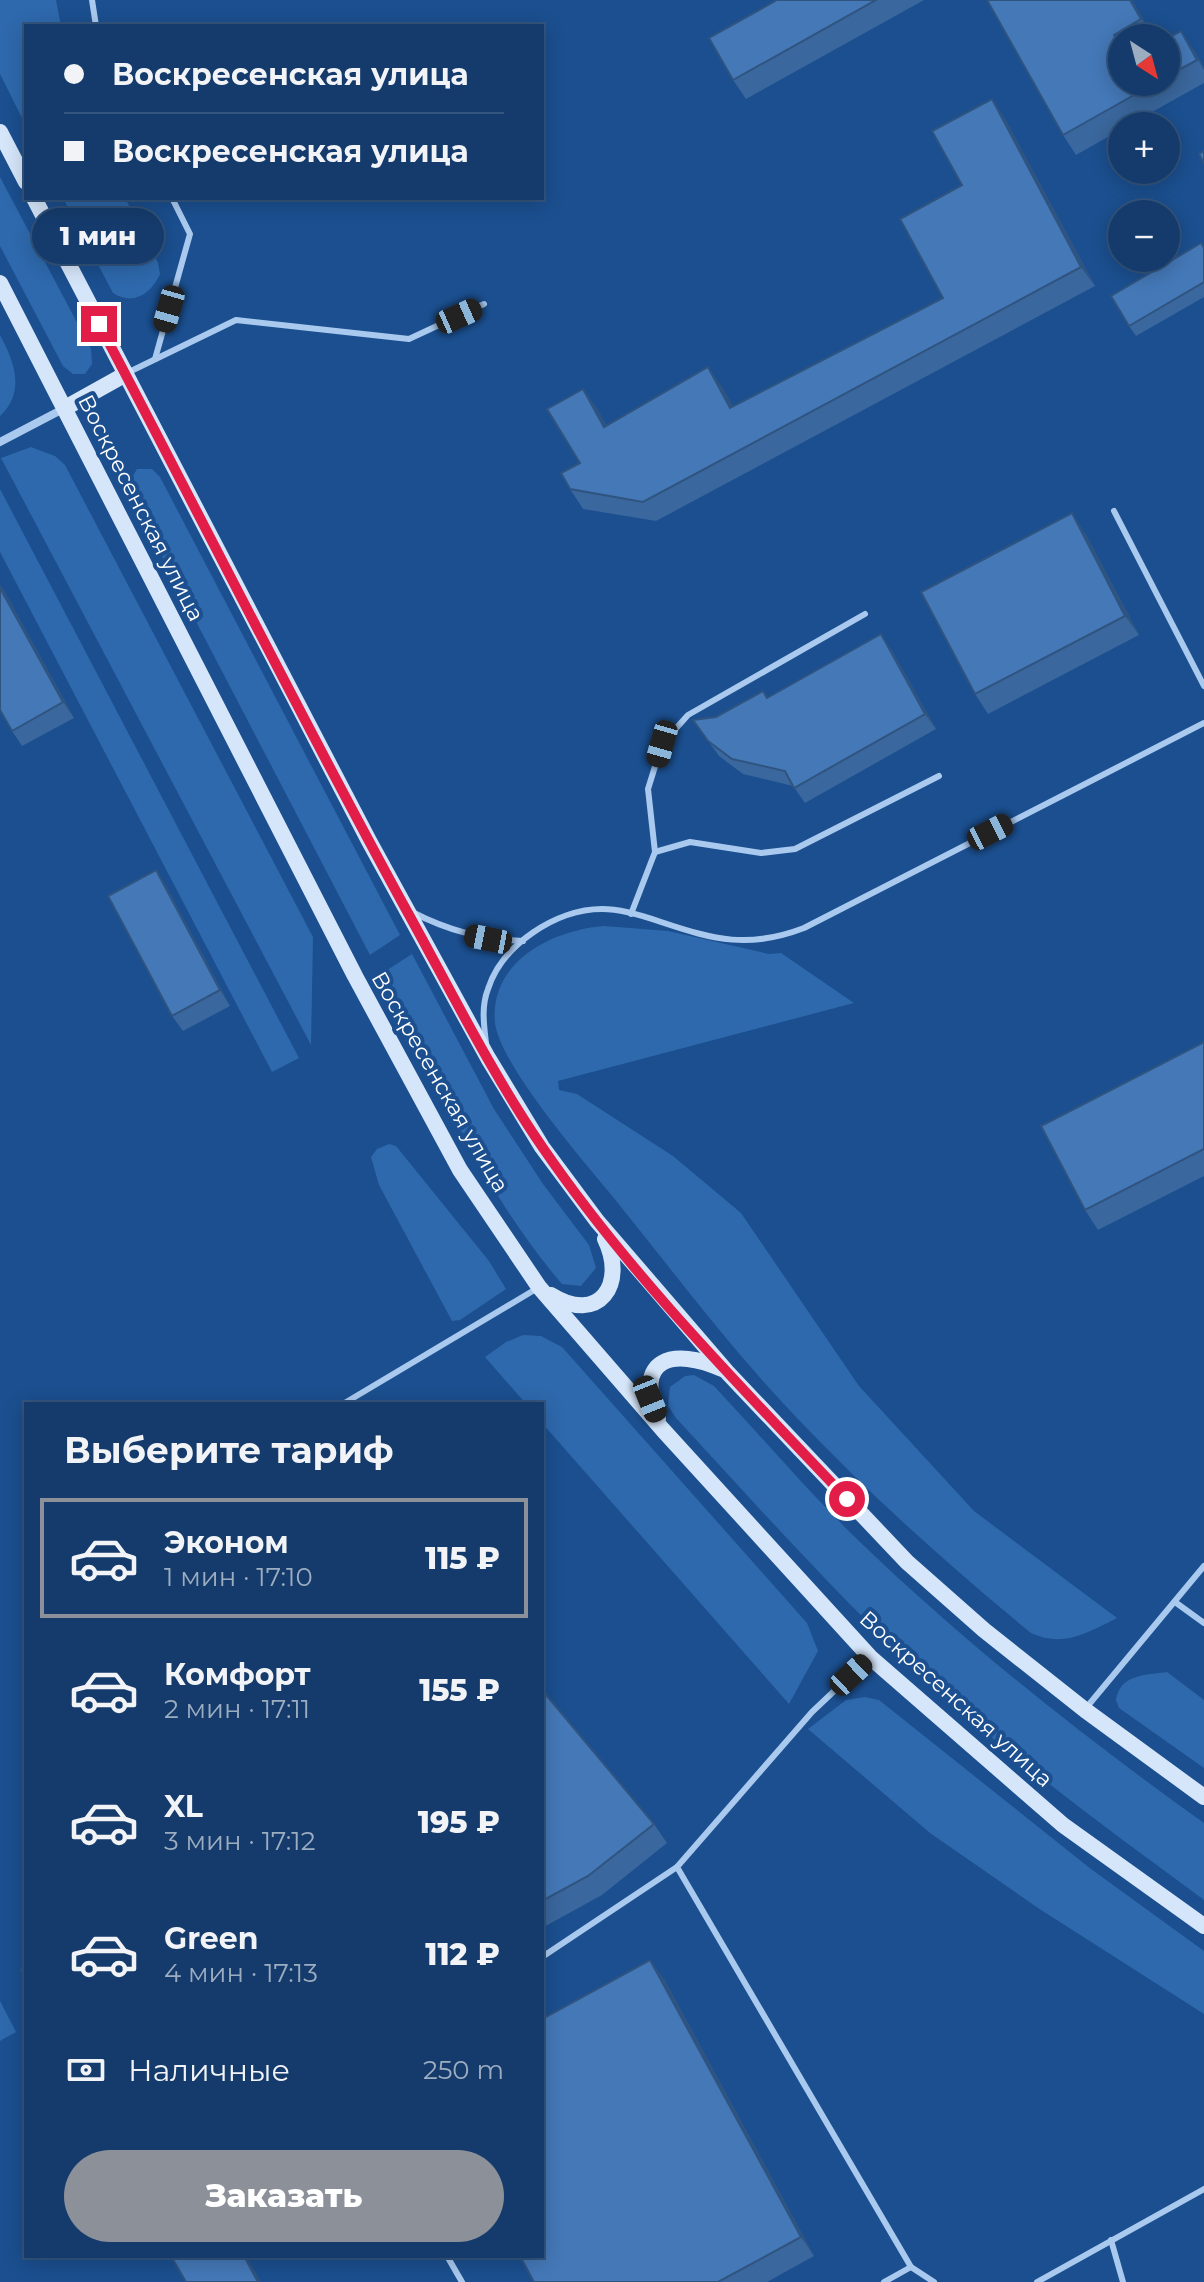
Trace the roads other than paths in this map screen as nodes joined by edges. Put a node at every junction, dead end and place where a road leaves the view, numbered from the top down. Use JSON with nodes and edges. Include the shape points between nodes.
{"nodes":[{"id":1,"x":92,"y":0,"type":"edge"},
{"id":2,"x":96,"y":24,"type":"edge"},
{"id":3,"x":0,"y":132,"type":"edge"},
{"id":4,"x":24,"y":178,"type":"edge"},
{"id":5,"x":35,"y":200,"type":"edge"},
{"id":6,"x":173,"y":200,"type":"edge"},
{"id":7,"x":0,"y":283,"type":"edge"},
{"id":8,"x":484,"y":304,"type":"dead end"},
{"id":9,"x":155,"y":359,"type":"junction"},
{"id":10,"x":126,"y":374,"type":"junction"},
{"id":11,"x":65,"y":408,"type":"junction"},
{"id":12,"x":0,"y":442,"type":"edge"},
{"id":13,"x":1114,"y":511,"type":"dead end"},
{"id":14,"x":865,"y":614,"type":"dead end"},
{"id":15,"x":1204,"y":686,"type":"edge"},
{"id":16,"x":1204,"y":723,"type":"edge"},
{"id":17,"x":939,"y":776,"type":"dead end"},
{"id":18,"x":655,"y":852,"type":"junction"},
{"id":19,"x":406,"y":908,"type":"junction"},
{"id":20,"x":631,"y":914,"type":"junction"},
{"id":21,"x":523,"y":941,"type":"junction"},
{"id":22,"x":488,"y":1058,"type":"junction"},
{"id":23,"x":597,"y":1221,"type":"junction"},
{"id":24,"x":539,"y":1287,"type":"junction"},
{"id":25,"x":727,"y":1372,"type":"junction"},
{"id":26,"x":346,"y":1402,"type":"edge"},
{"id":27,"x":663,"y":1430,"type":"junction"},
{"id":28,"x":1204,"y":1566,"type":"edge"},
{"id":29,"x":1175,"y":1602,"type":"junction"},
{"id":30,"x":1204,"y":1623,"type":"edge"},
{"id":31,"x":870,"y":1657,"type":"junction"},
{"id":32,"x":1085,"y":1710,"type":"junction"},
{"id":33,"x":1204,"y":1797,"type":"edge"},
{"id":34,"x":677,"y":1867,"type":"junction"},
{"id":35,"x":1204,"y":1926,"type":"edge"},
{"id":36,"x":544,"y":1956,"type":"edge"},
{"id":37,"x":1204,"y":2189,"type":"edge"},
{"id":38,"x":1111,"y":2240,"type":"junction"},
{"id":39,"x":448,"y":2258,"type":"edge"},
{"id":40,"x":911,"y":2267,"type":"junction"},
{"id":41,"x":462,"y":2282,"type":"edge"},
{"id":42,"x":884,"y":2282,"type":"edge"},
{"id":43,"x":934,"y":2282,"type":"edge"},
{"id":44,"x":1037,"y":2282,"type":"edge"},
{"id":45,"x":1123,"y":2282,"type":"edge"}],
"edges":[{"from":1,"to":2,"type":"lane"},
{"from":3,"to":4,"type":"main road"},
{"from":5,"to":10,"type":"main road"},
{"from":6,"to":9,"type":"lane","via":[[190,234]]},
{"from":7,"to":11,"type":"main road","name":"Воскресенская улица"},
{"from":8,"to":9,"type":"lane","via":[[409,339],[236,320]]},
{"from":9,"to":10,"type":"lane"},
{"from":10,"to":11,"type":"main road"},
{"from":10,"to":19,"type":"main road"},
{"from":11,"to":12,"type":"street"},
{"from":11,"to":24,"type":"main road","name":"Воскресенская улица","via":[[362,990],[460,1170]]},
{"from":13,"to":15,"type":"lane"},
{"from":14,"to":18,"type":"lane","via":[[688,715],[662,744],[648,789]]},
{"from":16,"to":20,"type":"lane","via":[[804,928],[773,939],[724,941]]},
{"from":17,"to":18,"type":"lane","via":[[795,849],[761,853],[690,842]]},
{"from":18,"to":20,"type":"lane"},
{"from":19,"to":21,"type":"lane","via":[[449,931]]},
{"from":19,"to":22,"type":"main road"},
{"from":20,"to":21,"type":"lane","via":[[602,909],[555,919]]},
{"from":21,"to":22,"type":"lane","via":[[487,990],[483,1014]]},
{"from":22,"to":23,"type":"main road","via":[[542,1147]]},
{"from":23,"to":24,"type":"main road","via":[[614,1256],[615,1279],[606,1293],[577,1307]]},
{"from":23,"to":25,"type":"main road"},
{"from":24,"to":26,"type":"lane"},
{"from":24,"to":27,"type":"main road","name":"Воскресенская улица"},
{"from":25,"to":27,"type":"main road","via":[[695,1357],[658,1365],[650,1399]]},
{"from":25,"to":32,"type":"main road","via":[[907,1562]]},
{"from":27,"to":31,"type":"main road","name":"Воскресенская улица"},
{"from":28,"to":29,"type":"lane"},
{"from":29,"to":30,"type":"lane"},
{"from":29,"to":32,"type":"lane"},
{"from":31,"to":34,"type":"lane","via":[[812,1712]]},
{"from":31,"to":35,"type":"main road","name":"Воскресенская улица","via":[[1063,1825]]},
{"from":32,"to":33,"type":"main road"},
{"from":34,"to":36,"type":"lane"},
{"from":34,"to":40,"type":"lane"},
{"from":37,"to":38,"type":"lane"},
{"from":38,"to":44,"type":"lane"},
{"from":38,"to":45,"type":"lane"},
{"from":39,"to":41,"type":"lane"},
{"from":40,"to":42,"type":"lane"},
{"from":40,"to":43,"type":"lane"}]}
